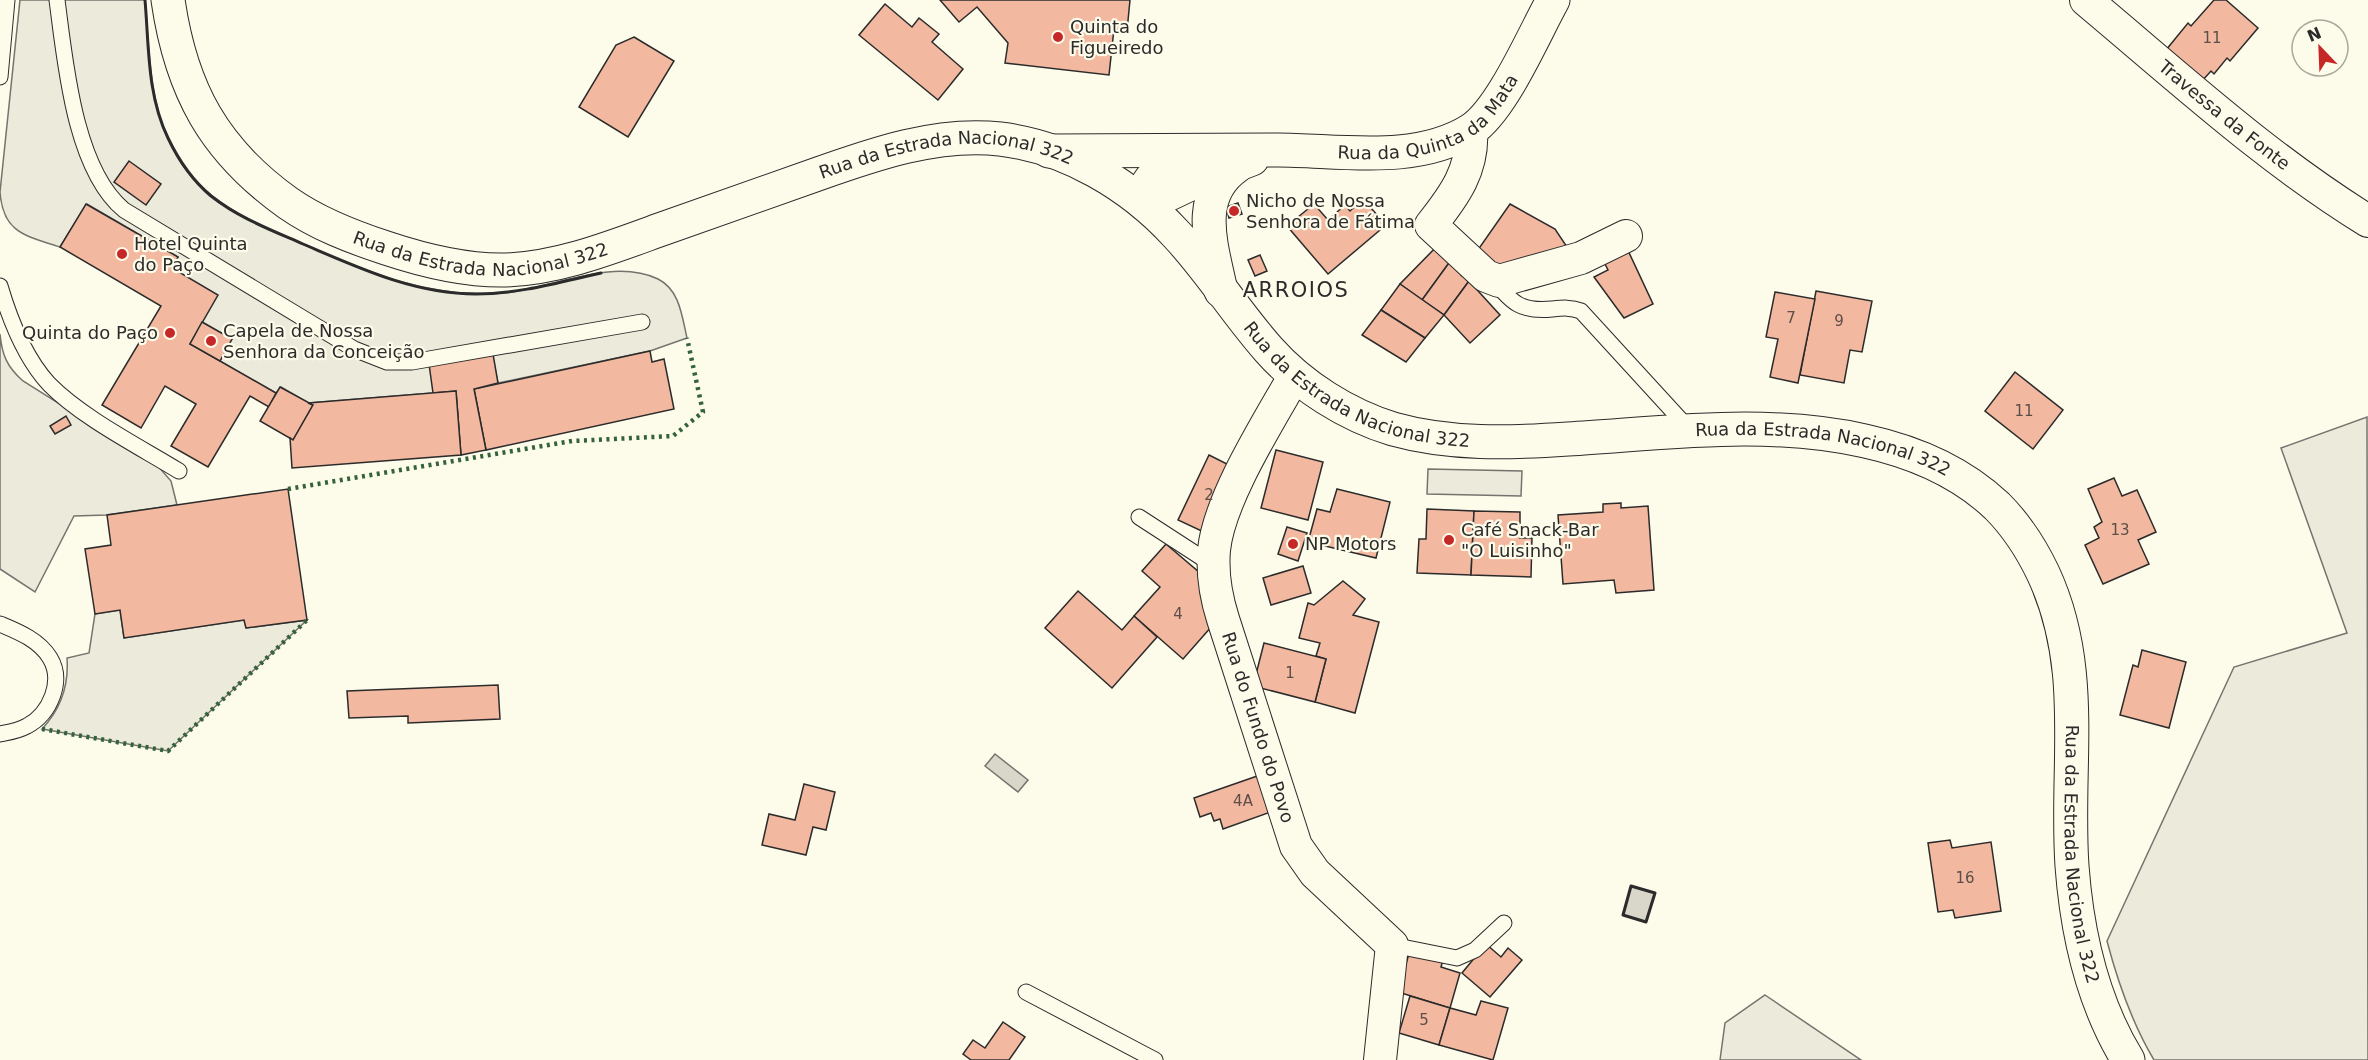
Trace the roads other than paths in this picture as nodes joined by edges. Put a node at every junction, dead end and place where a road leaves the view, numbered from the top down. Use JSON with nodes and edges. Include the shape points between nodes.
{"nodes":[{"id":1,"x":7,"y":0,"type":"edge"},
{"id":2,"x":57,"y":0,"type":"edge"},
{"id":3,"x":168,"y":0,"type":"edge"},
{"id":4,"x":1553,"y":0,"type":"edge"},
{"id":5,"x":2086,"y":0,"type":"edge"},
{"id":6,"x":0,"y":77,"type":"edge"},
{"id":7,"x":1471,"y":130,"type":"junction"},
{"id":8,"x":1287,"y":150,"type":"junction"},
{"id":9,"x":1049,"y":151,"type":"junction"},
{"id":10,"x":1207,"y":151,"type":"junction"},
{"id":11,"x":1252,"y":159,"type":"junction"},
{"id":12,"x":1146,"y":205,"type":"junction"},
{"id":13,"x":2368,"y":221,"type":"edge"},
{"id":14,"x":1626,"y":236,"type":"dead end"},
{"id":15,"x":1494,"y":281,"type":"junction"},
{"id":16,"x":0,"y":286,"type":"edge"},
{"id":17,"x":1221,"y":291,"type":"junction"},
{"id":18,"x":642,"y":322,"type":"dead end"},
{"id":19,"x":1295,"y":375,"type":"junction"},
{"id":20,"x":1692,"y":432,"type":"junction"},
{"id":21,"x":179,"y":471,"type":"dead end"},
{"id":22,"x":1139,"y":517,"type":"dead end"},
{"id":23,"x":1213,"y":565,"type":"junction"},
{"id":24,"x":0,"y":624,"type":"edge"},
{"id":25,"x":0,"y":734,"type":"edge"},
{"id":26,"x":1503,"y":923,"type":"dead end"},
{"id":27,"x":1392,"y":945,"type":"junction"},
{"id":28,"x":1026,"y":992,"type":"dead end"},
{"id":29,"x":1155,"y":1060,"type":"edge"},
{"id":30,"x":1380,"y":1060,"type":"edge"},
{"id":31,"x":2128,"y":1060,"type":"edge"}],
"edges":[{"from":1,"to":6,"type":"lane"},
{"from":2,"to":18,"type":"lane","via":[[74,111],[98,177],[114,202],[354,349],[387,362],[412,362]]},
{"from":3,"to":9,"type":"main road","name":"Rua da Estrada Nacional 322","via":[[176,47],[197,104],[220,138],[266,186],[295,208],[344,233],[454,266],[510,270],[564,261],[842,165],[923,143],[982,138]]},
{"from":4,"to":7,"type":"main road","name":"Rua da Quinta da Mata","via":[[1495,106]]},
{"from":5,"to":13,"type":"street","name":"Travessa da Fonte","via":[[2272,156]]},
{"from":7,"to":8,"type":"main road","name":"Rua da Quinta da Mata","via":[[1419,149]]},
{"from":7,"to":15,"type":"street","via":[[1471,154],[1463,179],[1431,225]]},
{"from":8,"to":10,"type":"main road"},
{"from":8,"to":11,"type":"main road"},
{"from":9,"to":10,"type":"main road"},
{"from":9,"to":12,"type":"main road","name":"Rua da Estrada Nacional 322","via":[[1104,176]]},
{"from":10,"to":12,"type":"main road","via":[[1156,173],[1146,188]]},
{"from":11,"to":12,"type":"main road"},
{"from":11,"to":17,"type":"main road","via":[[1221,179],[1210,204],[1209,224]]},
{"from":12,"to":17,"type":"main road","name":"Rua da Estrada Nacional 322","via":[[1184,243]]},
{"from":14,"to":15,"type":"street","via":[[1581,258]]},
{"from":15,"to":20,"type":"lane","via":[[1510,300],[1524,308],[1581,311]]},
{"from":16,"to":21,"type":"lane","via":[[19,337],[48,382],[73,405]]},
{"from":17,"to":19,"type":"main road","name":"Rua da Estrada Nacional 322","via":[[1273,355]]},
{"from":19,"to":20,"type":"main road","name":"Rua da Estrada Nacional 322","via":[[1365,418],[1393,429],[1434,437],[1498,442]]},
{"from":19,"to":23,"type":"street","name":"Rua do Fundo do Povo","via":[[1232,494],[1218,531]]},
{"from":20,"to":31,"type":"main road","name":"Rua da Estrada Nacional 322","via":[[1808,431],[1908,452],[1945,468],[1981,492],[2023,537],[2049,588],[2062,626],[2073,714],[2071,839],[2077,910],[2101,1002]]},
{"from":22,"to":23,"type":"lane"},
{"from":23,"to":27,"type":"street","name":"Rua do Fundo do Povo","via":[[1220,608],[1296,846],[1315,873]]},
{"from":24,"to":25,"type":"lane","via":[[41,647],[50,657],[56,678],[48,708],[40,717],[17,731]]},
{"from":26,"to":27,"type":"lane","via":[[1475,950],[1457,958]]},
{"from":27,"to":30,"type":"street"},
{"from":28,"to":29,"type":"lane"}]}
